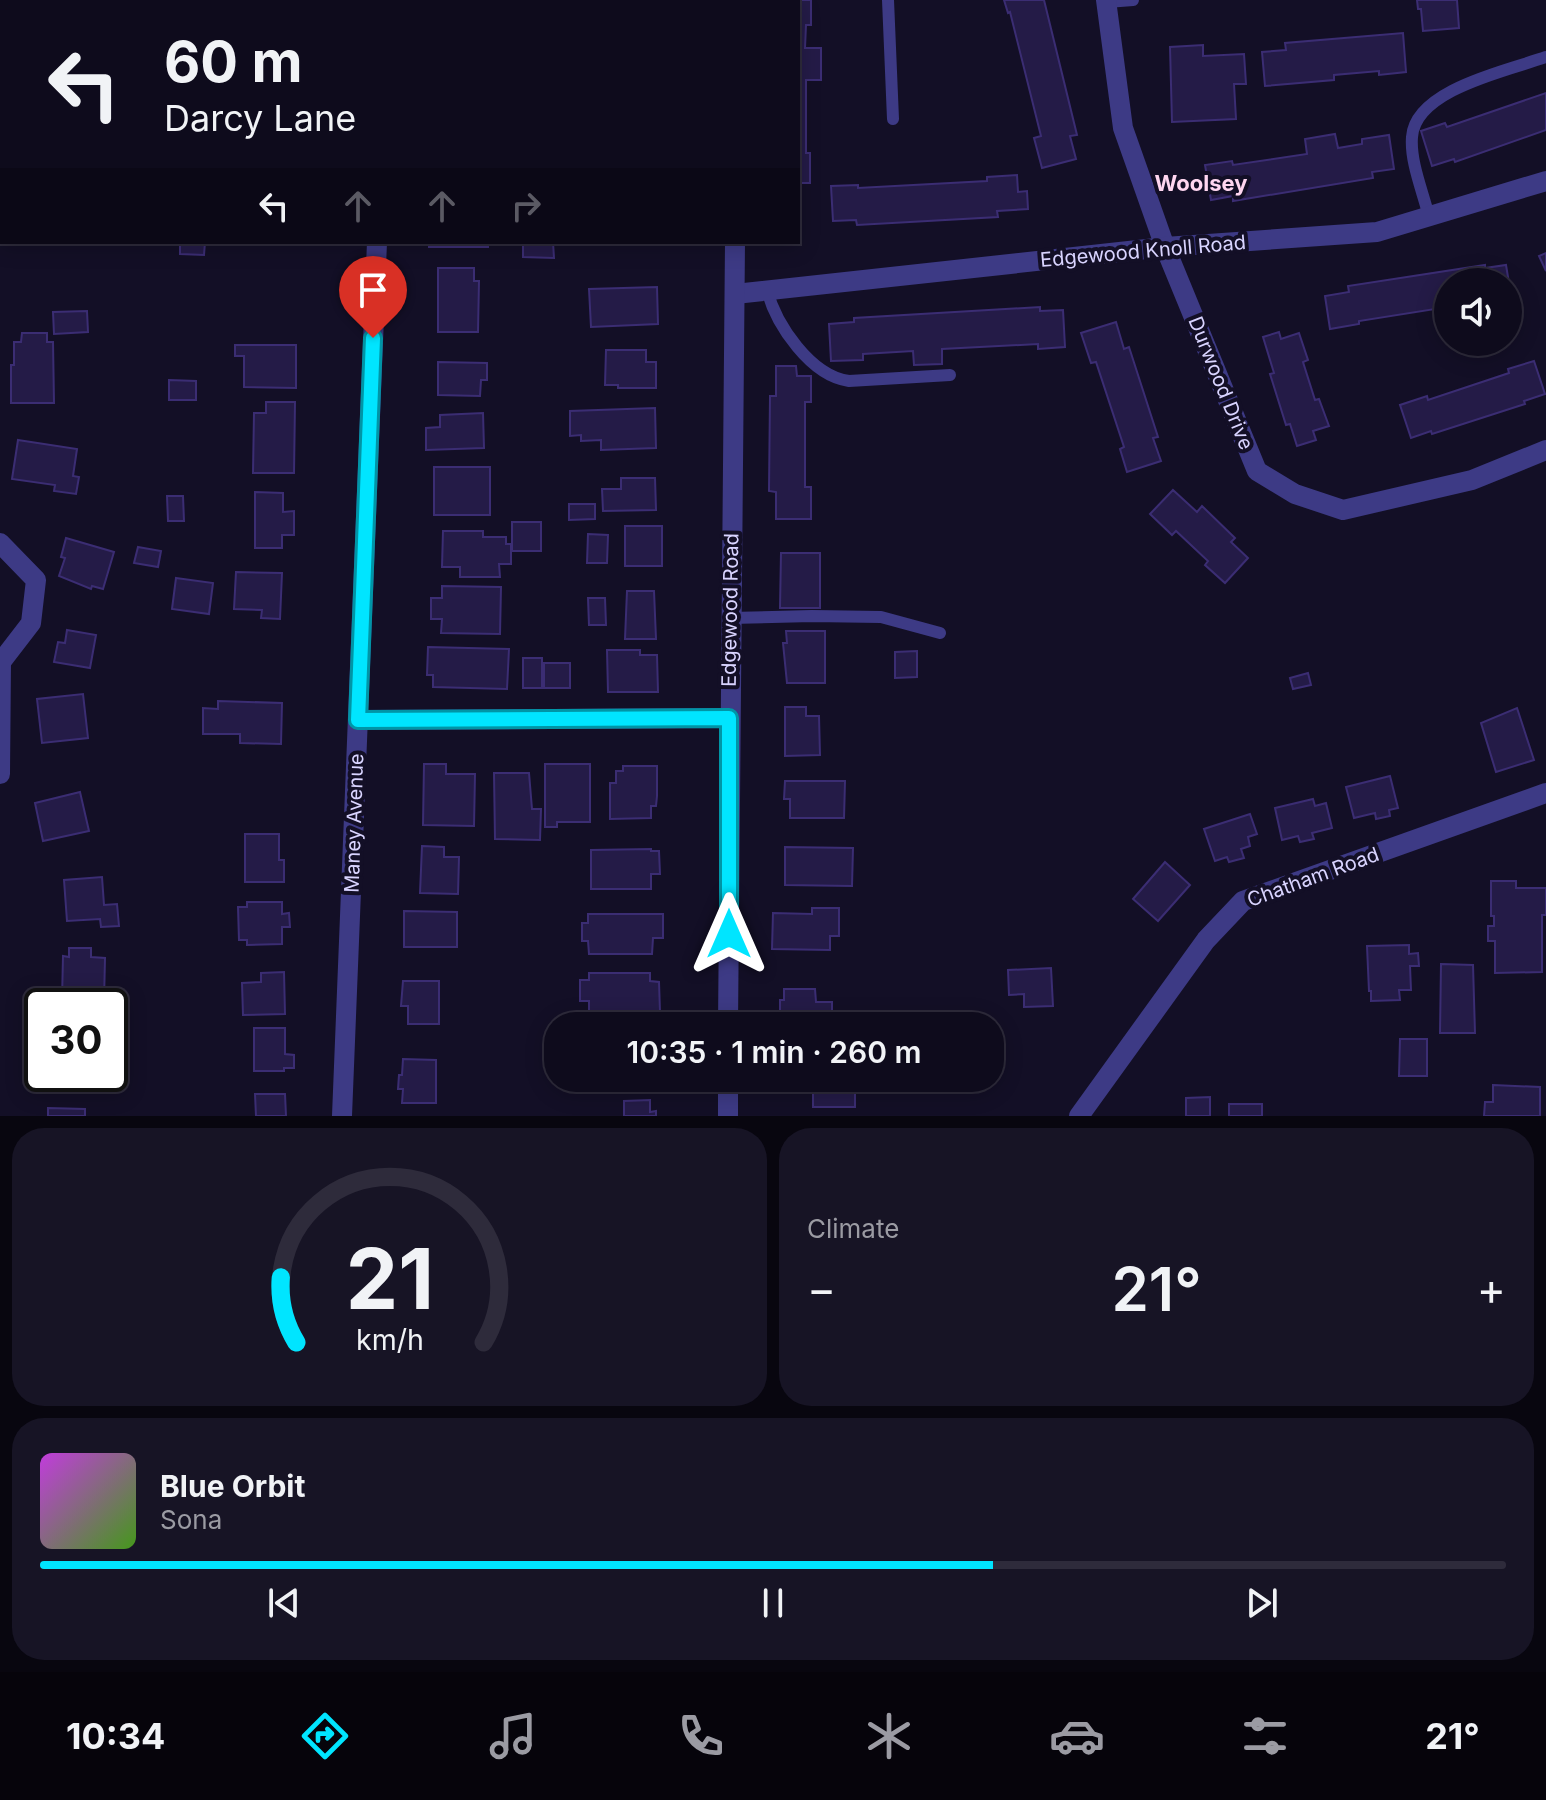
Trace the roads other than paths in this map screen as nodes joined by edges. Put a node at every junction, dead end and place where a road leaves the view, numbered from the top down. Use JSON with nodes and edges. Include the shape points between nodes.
{"nodes":[{"id":1,"x":888,"y":0,"type":"edge"},
{"id":2,"x":1133,"y":0,"type":"edge"},
{"id":3,"x":1106,"y":1,"type":"edge"},
{"id":4,"x":1546,"y":57,"type":"edge"},
{"id":5,"x":893,"y":119,"type":"dead end"},
{"id":6,"x":1546,"y":181,"type":"edge"},
{"id":7,"x":1429,"y":217,"type":"junction"},
{"id":8,"x":377,"y":244,"type":"edge"},
{"id":9,"x":735,"y":244,"type":"edge"},
{"id":10,"x":1165,"y":247,"type":"junction"},
{"id":11,"x":767,"y":290,"type":"junction"},
{"id":12,"x":735,"y":294,"type":"junction"},
{"id":13,"x":950,"y":375,"type":"dead end"},
{"id":14,"x":1546,"y":450,"type":"edge"},
{"id":15,"x":0,"y":543,"type":"edge"},
{"id":16,"x":730,"y":618,"type":"junction"},
{"id":17,"x":940,"y":633,"type":"dead end"},
{"id":18,"x":0,"y":662,"type":"edge"},
{"id":19,"x":729,"y":718,"type":"junction"},
{"id":20,"x":358,"y":720,"type":"junction"},
{"id":21,"x":0,"y":774,"type":"edge"},
{"id":22,"x":1546,"y":793,"type":"edge"},
{"id":23,"x":728,"y":1012,"type":"edge"},
{"id":24,"x":728,"y":1092,"type":"edge"},
{"id":25,"x":342,"y":1116,"type":"edge"},
{"id":26,"x":728,"y":1116,"type":"edge"},
{"id":27,"x":1079,"y":1116,"type":"edge"}],
"edges":[{"from":1,"to":5,"type":"lane"},
{"from":2,"to":3,"type":"lane"},
{"from":3,"to":10,"type":"street","name":"Durwood Drive","via":[[1123,128]]},
{"from":4,"to":7,"type":"lane","via":[[1452,91],[1422,114],[1412,135]]},
{"from":6,"to":7,"type":"street","name":"Edgewood Knoll Road"},
{"from":7,"to":10,"type":"street","name":"Edgewood Knoll Road","via":[[1377,232]]},
{"from":8,"to":20,"type":"street","name":"Maney Avenue"},
{"from":9,"to":12,"type":"street","name":"Edgewood Road"},
{"from":10,"to":11,"type":"street","name":"Edgewood Knoll Road"},
{"from":10,"to":14,"type":"street","name":"Durwood Drive","via":[[1257,471],[1295,494],[1343,510],[1472,480]]},
{"from":11,"to":12,"type":"street","name":"Edgewood Knoll Road"},
{"from":11,"to":13,"type":"lane","via":[[786,334],[838,380]]},
{"from":12,"to":16,"type":"street","name":"Edgewood Road"},
{"from":15,"to":18,"type":"street","via":[[36,580],[31,623]]},
{"from":16,"to":17,"type":"lane","via":[[881,617]]},
{"from":16,"to":19,"type":"street","name":"Edgewood Road"},
{"from":18,"to":21,"type":"street"},
{"from":19,"to":20,"type":"street"},
{"from":19,"to":23,"type":"street","name":"Edgewood Road"},
{"from":20,"to":25,"type":"street","name":"Maney Avenue"},
{"from":22,"to":27,"type":"street","name":"Chatham Road","via":[[1243,901],[1206,940]]},
{"from":24,"to":26,"type":"street"}]}
